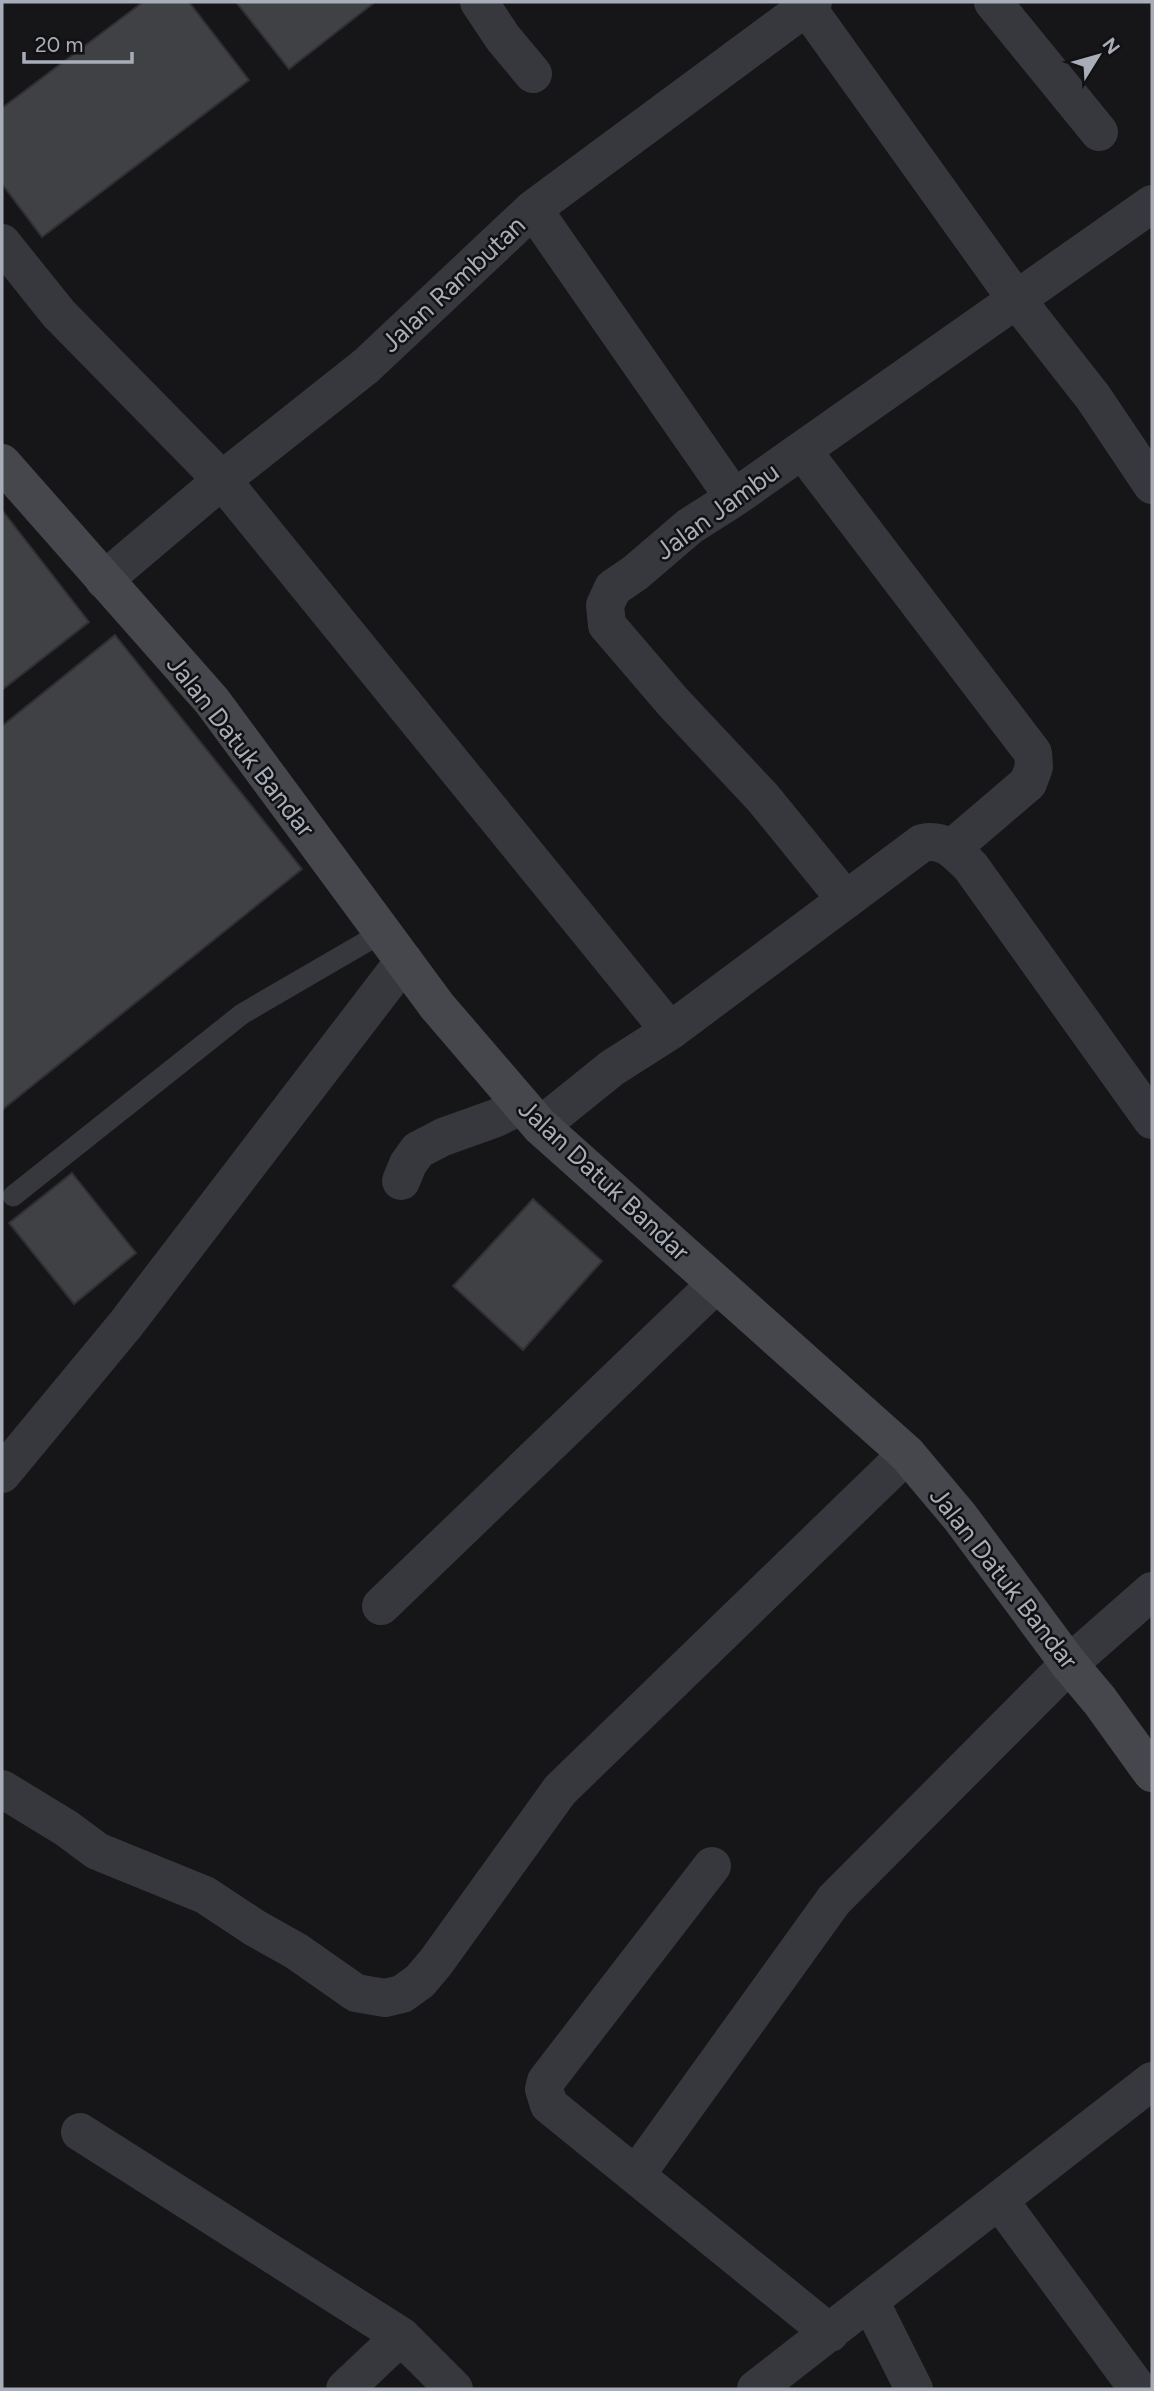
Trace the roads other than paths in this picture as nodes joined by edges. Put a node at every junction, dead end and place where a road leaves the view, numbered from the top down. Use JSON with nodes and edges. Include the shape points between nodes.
{"nodes":[{"id":1,"x":479,"y":2,"type":"edge"},
{"id":2,"x":993,"y":2,"type":"edge"},
{"id":3,"x":800,"y":6,"type":"edge"},
{"id":4,"x":533,"y":74,"type":"dead end"},
{"id":5,"x":1099,"y":131,"type":"dead end"},
{"id":6,"x":1152,"y":204,"type":"edge"},
{"id":7,"x":533,"y":209,"type":"junction"},
{"id":8,"x":2,"y":243,"type":"edge"},
{"id":9,"x":1016,"y":299,"type":"junction"},
{"id":10,"x":802,"y":450,"type":"junction"},
{"id":11,"x":2,"y":463,"type":"edge"},
{"id":12,"x":222,"y":480,"type":"junction"},
{"id":13,"x":1152,"y":485,"type":"edge"},
{"id":14,"x":734,"y":498,"type":"junction"},
{"id":15,"x":104,"y":580,"type":"junction"},
{"id":16,"x":952,"y":848,"type":"junction"},
{"id":17,"x":846,"y":900,"type":"junction"},
{"id":18,"x":393,"y":947,"type":"junction"},
{"id":19,"x":670,"y":1031,"type":"junction"},
{"id":20,"x":1150,"y":1110,"type":"edge"},
{"id":21,"x":531,"y":1116,"type":"junction"},
{"id":22,"x":401,"y":1181,"type":"dead end"},
{"id":23,"x":13,"y":1196,"type":"dead end"},
{"id":24,"x":716,"y":1284,"type":"junction"},
{"id":25,"x":907,"y":1454,"type":"junction"},
{"id":26,"x":2,"y":1474,"type":"edge"},
{"id":27,"x":1152,"y":1591,"type":"edge"},
{"id":28,"x":381,"y":1606,"type":"dead end"},
{"id":29,"x":1069,"y":1664,"type":"junction"},
{"id":30,"x":1152,"y":1773,"type":"edge"},
{"id":31,"x":2,"y":1789,"type":"edge"},
{"id":32,"x":712,"y":1866,"type":"dead end"},
{"id":33,"x":1152,"y":2081,"type":"edge"},
{"id":34,"x":80,"y":2132,"type":"dead end"},
{"id":35,"x":636,"y":2175,"type":"junction"},
{"id":36,"x":999,"y":2200,"type":"junction"},
{"id":37,"x":870,"y":2301,"type":"junction"},
{"id":38,"x":830,"y":2333,"type":"junction"},
{"id":39,"x":401,"y":2336,"type":"junction"},
{"id":40,"x":345,"y":2389,"type":"edge"},
{"id":41,"x":454,"y":2389,"type":"edge"},
{"id":42,"x":756,"y":2389,"type":"edge"},
{"id":43,"x":914,"y":2389,"type":"edge"},
{"id":44,"x":1138,"y":2389,"type":"edge"}],
"edges":[{"from":1,"to":4,"type":"street"},
{"from":2,"to":5,"type":"street"},
{"from":3,"to":7,"type":"street","name":"Jalan Rambutan"},
{"from":3,"to":9,"type":"street"},
{"from":6,"to":9,"type":"street","name":"Jalan Jambu"},
{"from":7,"to":12,"type":"street","name":"Jalan Rambutan","via":[[366,366]]},
{"from":7,"to":14,"type":"street"},
{"from":8,"to":12,"type":"street","via":[[59,314]]},
{"from":9,"to":10,"type":"street","name":"Jalan Jambu"},
{"from":9,"to":13,"type":"street","via":[[1093,397]]},
{"from":10,"to":14,"type":"street","name":"Jalan Jambu"},
{"from":10,"to":16,"type":"street","via":[[1033,753],[1028,783]]},
{"from":11,"to":15,"type":"street","name":"Jalan Datuk Bandar"},
{"from":12,"to":15,"type":"street","name":"Jalan Rambutan"},
{"from":12,"to":19,"type":"street"},
{"from":14,"to":17,"type":"street","name":"Jalan Jambu","via":[[690,526],[613,588],[605,605],[607,625],[763,798]]},
{"from":15,"to":18,"type":"street","name":"Jalan Datuk Bandar","via":[[212,701]]},
{"from":16,"to":17,"type":"street","via":[[934,840],[922,843]]},
{"from":16,"to":20,"type":"street","via":[[971,867]]},
{"from":17,"to":19,"type":"street"},
{"from":18,"to":21,"type":"street","name":"Jalan Datuk Bandar"},
{"from":18,"to":23,"type":"lane","via":[[242,1014]]},
{"from":18,"to":26,"type":"street","via":[[126,1324]]},
{"from":19,"to":21,"type":"street"},
{"from":21,"to":22,"type":"street","via":[[496,1118],[443,1137],[418,1150]]},
{"from":21,"to":24,"type":"street","name":"Jalan Datuk Bandar"},
{"from":24,"to":25,"type":"street","name":"Jalan Datuk Bandar"},
{"from":24,"to":28,"type":"street"},
{"from":25,"to":29,"type":"street","name":"Jalan Datuk Bandar"},
{"from":25,"to":31,"type":"street","via":[[560,1790],[436,1962],[402,1994],[385,1998],[356,1993],[205,1895],[97,1852]]},
{"from":27,"to":29,"type":"street"},
{"from":29,"to":30,"type":"street","name":"Jalan Datuk Bandar"},
{"from":29,"to":35,"type":"street","via":[[834,1900]]},
{"from":32,"to":35,"type":"street","via":[[544,2089],[549,2105]]},
{"from":33,"to":36,"type":"street"},
{"from":34,"to":39,"type":"street"},
{"from":35,"to":38,"type":"street"},
{"from":36,"to":37,"type":"street"},
{"from":36,"to":44,"type":"street"},
{"from":37,"to":38,"type":"street"},
{"from":37,"to":43,"type":"street"},
{"from":38,"to":42,"type":"street"},
{"from":39,"to":40,"type":"street"},
{"from":39,"to":41,"type":"street"}]}
